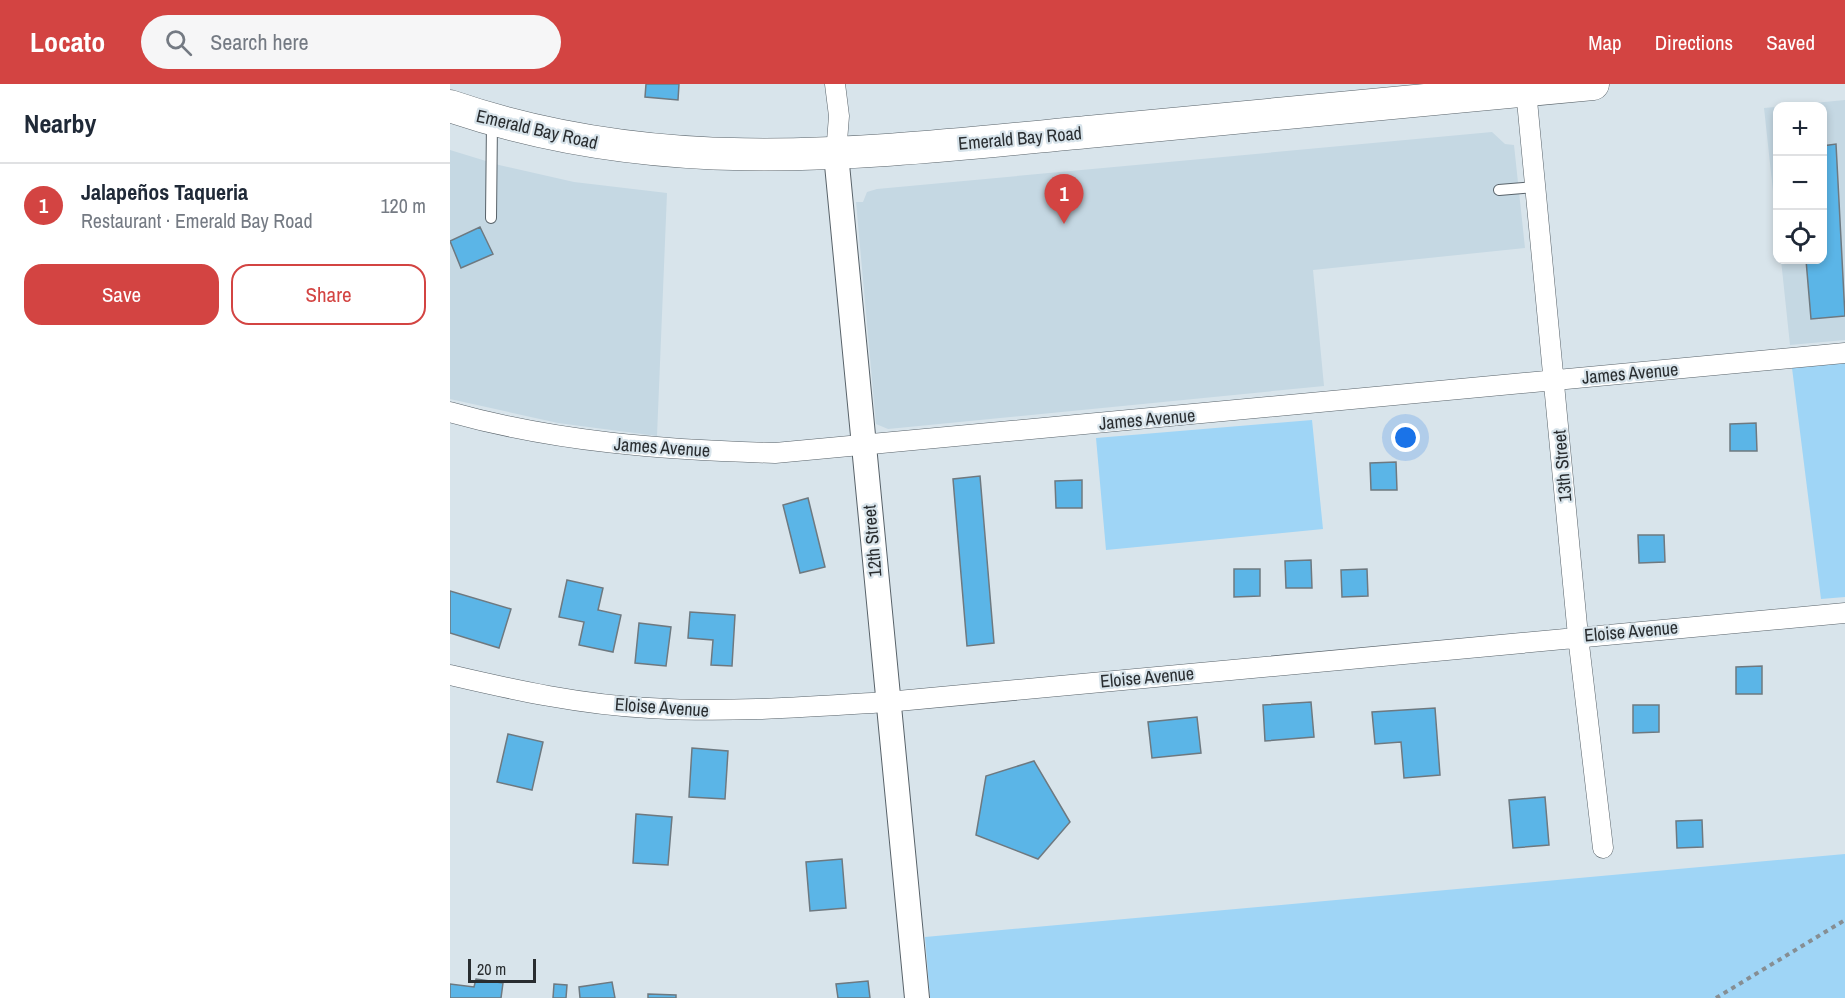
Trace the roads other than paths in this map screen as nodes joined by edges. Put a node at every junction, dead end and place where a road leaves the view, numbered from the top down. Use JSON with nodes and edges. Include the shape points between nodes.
{"nodes":[{"id":1,"x":835,"y":84,"type":"edge"},
{"id":2,"x":1593,"y":84,"type":"edge"},
{"id":3,"x":1525,"y":87,"type":"edge"},
{"id":4,"x":450,"y":106,"type":"edge"},
{"id":5,"x":492,"y":121,"type":"junction"},
{"id":6,"x":836,"y":154,"type":"junction"},
{"id":7,"x":1534,"y":187,"type":"junction"},
{"id":8,"x":1499,"y":190,"type":"dead end"},
{"id":9,"x":491,"y":218,"type":"dead end"},
{"id":10,"x":1845,"y":353,"type":"edge"},
{"id":11,"x":1554,"y":380,"type":"junction"},
{"id":12,"x":450,"y":412,"type":"edge"},
{"id":13,"x":863,"y":446,"type":"junction"},
{"id":14,"x":1845,"y":613,"type":"edge"},
{"id":15,"x":1578,"y":636,"type":"junction"},
{"id":16,"x":450,"y":675,"type":"edge"},
{"id":17,"x":887,"y":702,"type":"junction"},
{"id":18,"x":1603,"y":848,"type":"dead end"},
{"id":19,"x":917,"y":998,"type":"edge"}],
"edges":[{"from":1,"to":6,"type":"street","name":"12th Street","via":[[839,116]]},
{"from":2,"to":3,"type":"main road","name":"Emerald Bay Road"},
{"from":3,"to":6,"type":"main road","name":"Emerald Bay Road"},
{"from":3,"to":7,"type":"street","name":"13th Street"},
{"from":4,"to":5,"type":"main road","name":"Emerald Bay Road"},
{"from":5,"to":6,"type":"main road","name":"Emerald Bay Road","via":[[621,148],[675,154]]},
{"from":5,"to":9,"type":"lane"},
{"from":6,"to":13,"type":"street","name":"12th Street"},
{"from":7,"to":8,"type":"lane"},
{"from":7,"to":11,"type":"street","name":"13th Street"},
{"from":10,"to":11,"type":"street","name":"James Avenue"},
{"from":11,"to":13,"type":"street","name":"James Avenue"},
{"from":11,"to":15,"type":"street","name":"13th Street"},
{"from":12,"to":13,"type":"street","name":"James Avenue","via":[[611,444],[695,451],[775,453]]},
{"from":13,"to":17,"type":"street","name":"12th Street"},
{"from":14,"to":15,"type":"street","name":"Eloise Avenue"},
{"from":15,"to":17,"type":"street","name":"Eloise Avenue"},
{"from":15,"to":18,"type":"street","name":"13th Street"},
{"from":16,"to":17,"type":"street","name":"Eloise Avenue","via":[[573,699],[647,708],[733,711]]},
{"from":17,"to":19,"type":"street","name":"12th Street"}]}
